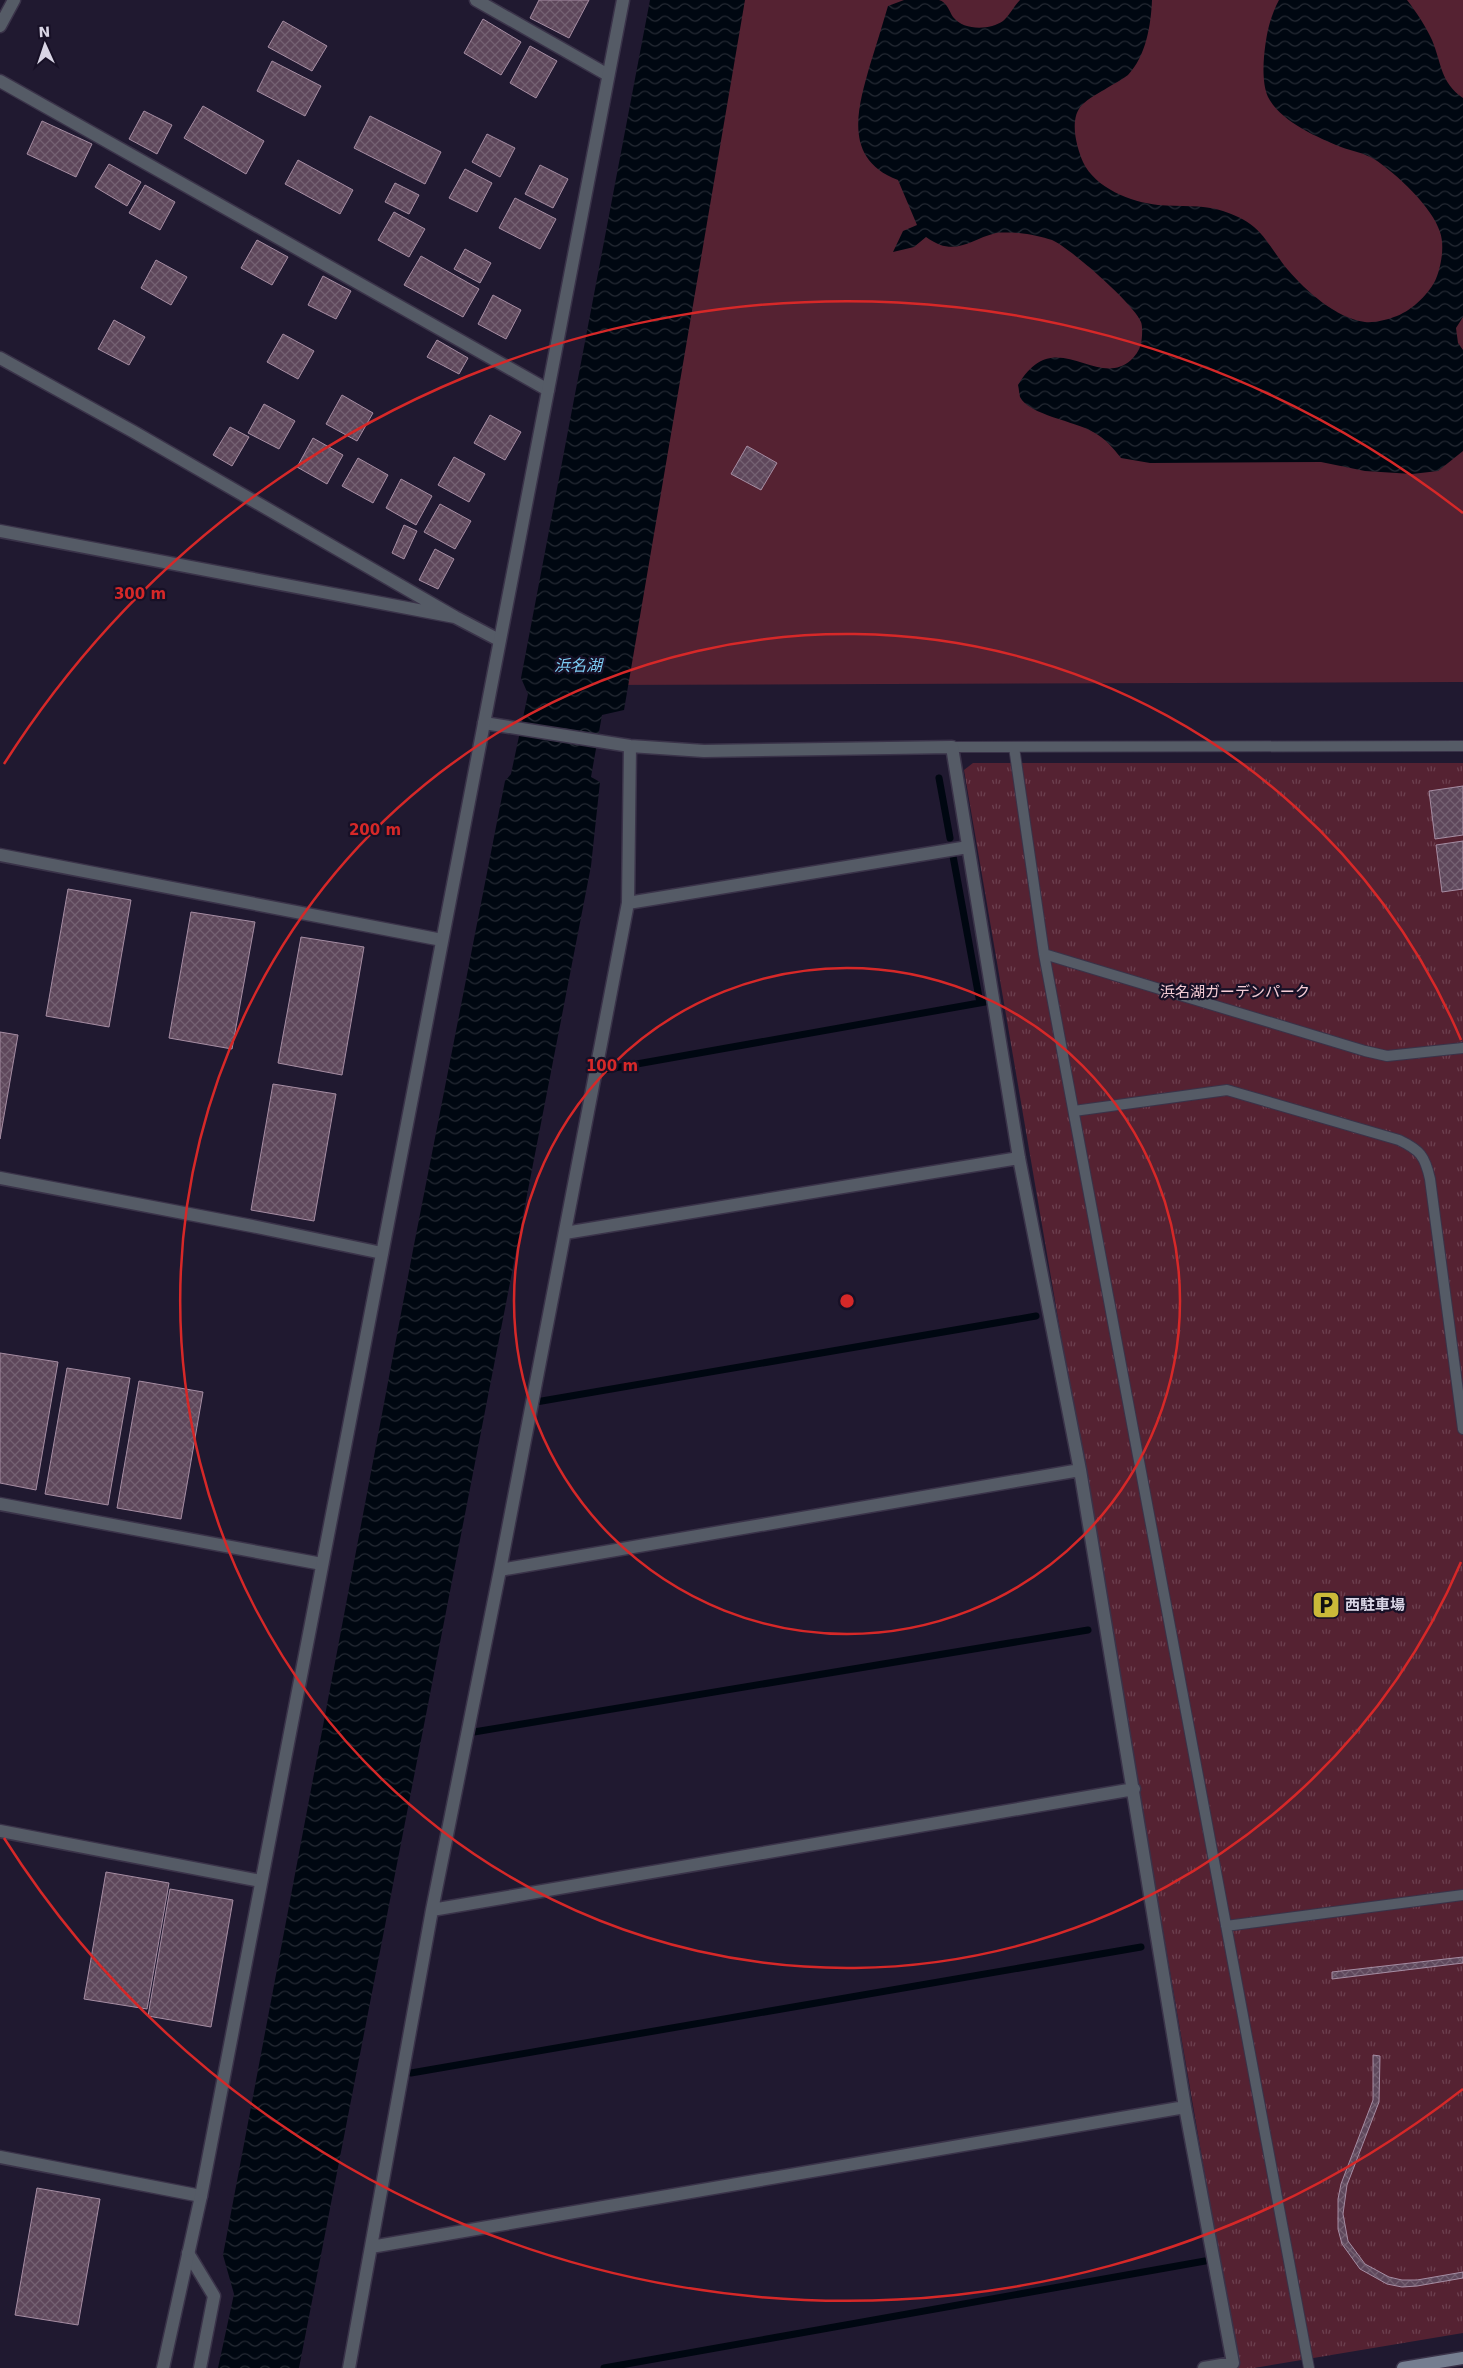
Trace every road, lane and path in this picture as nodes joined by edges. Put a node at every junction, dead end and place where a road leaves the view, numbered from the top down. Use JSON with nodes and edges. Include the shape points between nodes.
{"nodes":[{"id":1,"x":14,"y":0,"type":"edge"},
{"id":2,"x":476,"y":0,"type":"edge"},
{"id":3,"x":622,"y":0,"type":"edge"},
{"id":4,"x":0,"y":26,"type":"edge"},
{"id":5,"x":608,"y":75,"type":"junction"},
{"id":6,"x":0,"y":81,"type":"edge"},
{"id":7,"x":0,"y":358,"type":"edge"},
{"id":8,"x":548,"y":390,"type":"junction"},
{"id":9,"x":0,"y":531,"type":"edge"},
{"id":10,"x":455,"y":617,"type":"junction"},
{"id":11,"x":500,"y":640,"type":"junction"},
{"id":12,"x":489,"y":724,"type":"junction"},
{"id":13,"x":630,"y":746,"type":"junction"},
{"id":14,"x":1463,"y":746,"type":"edge"},
{"id":15,"x":952,"y":747,"type":"junction"},
{"id":16,"x":1014,"y":747,"type":"junction"},
{"id":17,"x":968,"y":847,"type":"junction"},
{"id":18,"x":0,"y":855,"type":"edge"},
{"id":19,"x":628,"y":903,"type":"junction"},
{"id":20,"x":442,"y":940,"type":"junction"},
{"id":21,"x":1044,"y":954,"type":"junction"},
{"id":22,"x":1463,"y":1048,"type":"edge"},
{"id":23,"x":1074,"y":1111,"type":"junction"},
{"id":24,"x":1019,"y":1158,"type":"junction"},
{"id":25,"x":0,"y":1178,"type":"edge"},
{"id":26,"x":565,"y":1233,"type":"junction"},
{"id":27,"x":382,"y":1253,"type":"junction"},
{"id":28,"x":1463,"y":1430,"type":"edge"},
{"id":29,"x":1080,"y":1470,"type":"junction"},
{"id":30,"x":0,"y":1504,"type":"edge"},
{"id":31,"x":322,"y":1564,"type":"junction"},
{"id":32,"x":500,"y":1570,"type":"junction"},
{"id":33,"x":1134,"y":1789,"type":"junction"},
{"id":34,"x":0,"y":1831,"type":"edge"},
{"id":35,"x":261,"y":1881,"type":"junction"},
{"id":36,"x":1463,"y":1894,"type":"edge"},
{"id":37,"x":432,"y":1910,"type":"junction"},
{"id":38,"x":1226,"y":1926,"type":"junction"},
{"id":39,"x":1185,"y":2106,"type":"junction"},
{"id":40,"x":0,"y":2158,"type":"edge"},
{"id":41,"x":201,"y":2196,"type":"junction"},
{"id":42,"x":371,"y":2247,"type":"junction"},
{"id":43,"x":188,"y":2253,"type":"junction"},
{"id":44,"x":1463,"y":2358,"type":"edge"},
{"id":45,"x":163,"y":2368,"type":"edge"},
{"id":46,"x":200,"y":2368,"type":"edge"},
{"id":47,"x":349,"y":2368,"type":"edge"},
{"id":48,"x":1204,"y":2368,"type":"edge"},
{"id":49,"x":1309,"y":2368,"type":"edge"},
{"id":50,"x":1403,"y":2368,"type":"edge"}],
"edges":[{"from":1,"to":4,"type":"street"},
{"from":2,"to":5,"type":"street"},
{"from":3,"to":5,"type":"street"},
{"from":5,"to":8,"type":"street"},
{"from":6,"to":8,"type":"street"},
{"from":7,"to":10,"type":"street"},
{"from":8,"to":11,"type":"street"},
{"from":9,"to":10,"type":"street"},
{"from":10,"to":11,"type":"street"},
{"from":11,"to":12,"type":"street"},
{"from":12,"to":13,"type":"street"},
{"from":12,"to":20,"type":"street"},
{"from":13,"to":15,"type":"street","via":[[704,751]]},
{"from":13,"to":19,"type":"street"},
{"from":14,"to":16,"type":"lane"},
{"from":15,"to":16,"type":"lane"},
{"from":15,"to":17,"type":"street"},
{"from":16,"to":21,"type":"lane"},
{"from":17,"to":19,"type":"street"},
{"from":17,"to":24,"type":"street"},
{"from":18,"to":20,"type":"street"},
{"from":19,"to":26,"type":"street"},
{"from":20,"to":27,"type":"street"},
{"from":21,"to":22,"type":"lane","via":[[1387,1056]]},
{"from":21,"to":23,"type":"lane"},
{"from":23,"to":28,"type":"lane","via":[[1227,1090],[1399,1140],[1416,1148],[1426,1162],[1430,1179]]},
{"from":23,"to":38,"type":"lane"},
{"from":24,"to":26,"type":"street"},
{"from":24,"to":29,"type":"street"},
{"from":25,"to":27,"type":"street"},
{"from":26,"to":32,"type":"street"},
{"from":27,"to":31,"type":"street"},
{"from":29,"to":32,"type":"street"},
{"from":29,"to":33,"type":"street"},
{"from":30,"to":31,"type":"street"},
{"from":31,"to":35,"type":"street"},
{"from":32,"to":37,"type":"street"},
{"from":33,"to":37,"type":"street"},
{"from":33,"to":39,"type":"street"},
{"from":34,"to":35,"type":"street"},
{"from":35,"to":41,"type":"street"},
{"from":36,"to":38,"type":"lane"},
{"from":37,"to":42,"type":"street"},
{"from":38,"to":49,"type":"lane"},
{"from":39,"to":42,"type":"street"},
{"from":39,"to":48,"type":"street","via":[[1233,2363]]},
{"from":40,"to":41,"type":"street"},
{"from":41,"to":43,"type":"street"},
{"from":42,"to":47,"type":"street"},
{"from":43,"to":45,"type":"street"},
{"from":43,"to":46,"type":"street","via":[[214,2296]]},
{"from":44,"to":50,"type":"main road"}]}
